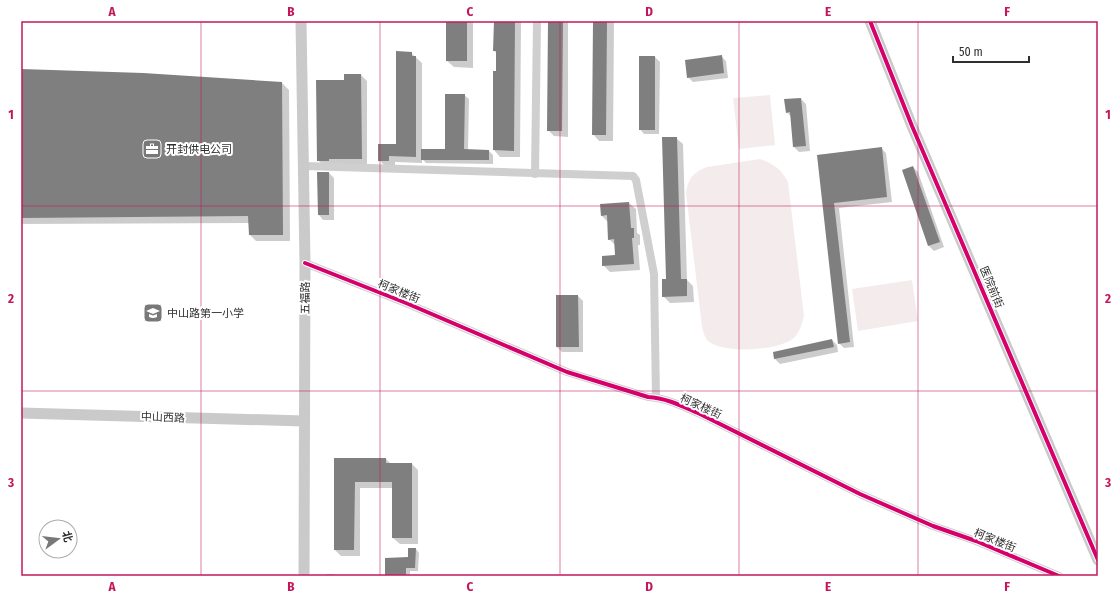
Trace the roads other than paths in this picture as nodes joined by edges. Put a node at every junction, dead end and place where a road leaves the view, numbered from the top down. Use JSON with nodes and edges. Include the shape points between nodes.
{"nodes":[{"id":1,"x":301,"y":21,"type":"edge"},
{"id":2,"x":537,"y":21,"type":"edge"},
{"id":3,"x":870,"y":21,"type":"edge"},
{"id":4,"x":304,"y":166,"type":"junction"},
{"id":5,"x":535,"y":174,"type":"junction"},
{"id":6,"x":305,"y":263,"type":"junction"},
{"id":7,"x":656,"y":398,"type":"junction"},
{"id":8,"x":21,"y":413,"type":"edge"},
{"id":9,"x":304,"y":420,"type":"junction"},
{"id":10,"x":1098,"y":560,"type":"edge"},
{"id":11,"x":304,"y":576,"type":"edge"},
{"id":12,"x":1060,"y":576,"type":"edge"}],
"edges":[{"from":1,"to":4,"type":"street","name":"五福路"},
{"from":2,"to":5,"type":"street"},
{"from":3,"to":10,"type":"street","name":"医院前街","via":[[912,126]]},
{"from":4,"to":5,"type":"street"},
{"from":4,"to":6,"type":"street","name":"五福路"},
{"from":5,"to":7,"type":"street","via":[[633,176],[636,180],[654,274]]},
{"from":6,"to":7,"type":"street","name":"柯家楼街","via":[[567,372]]},
{"from":6,"to":9,"type":"street","name":"五福路"},
{"from":7,"to":12,"type":"street","name":"柯家楼街","via":[[698,413],[860,494]]},
{"from":8,"to":9,"type":"street","name":"中山西路"},
{"from":9,"to":11,"type":"street","name":"五福路"}]}
